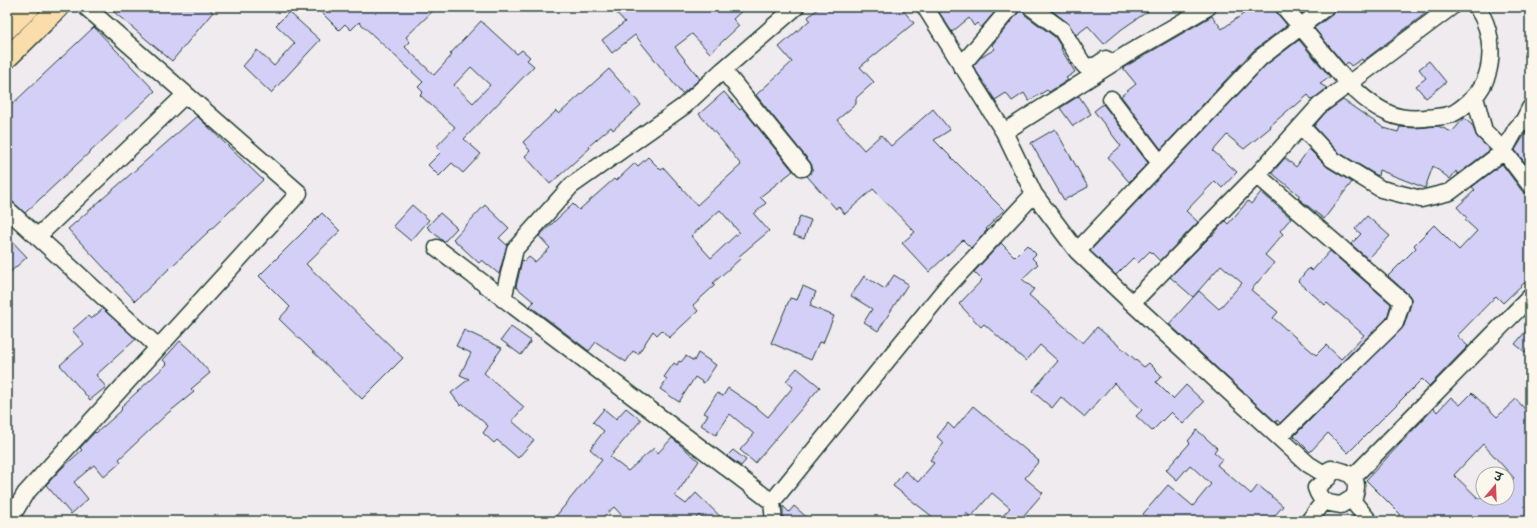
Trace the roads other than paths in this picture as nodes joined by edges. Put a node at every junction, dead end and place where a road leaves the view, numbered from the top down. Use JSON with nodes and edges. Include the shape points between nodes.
{"nodes":[{"id":1,"x":30,"y":7,"type":"edge"},
{"id":2,"x":59,"y":7,"type":"edge"},
{"id":3,"x":86,"y":7,"type":"edge"},
{"id":4,"x":796,"y":7,"type":"edge"},
{"id":5,"x":925,"y":7,"type":"edge"},
{"id":6,"x":1011,"y":7,"type":"edge"},
{"id":7,"x":1031,"y":7,"type":"edge"},
{"id":8,"x":1193,"y":7,"type":"edge"},
{"id":9,"x":1208,"y":7,"type":"edge"},
{"id":10,"x":1284,"y":7,"type":"edge"},
{"id":11,"x":1326,"y":7,"type":"edge"},
{"id":12,"x":1451,"y":7,"type":"edge"},
{"id":13,"x":1477,"y":7,"type":"edge"},
{"id":14,"x":1301,"y":27,"type":"junction"},
{"id":15,"x":7,"y":29,"type":"edge"},
{"id":16,"x":7,"y":58,"type":"edge"},
{"id":17,"x":961,"y":66,"type":"junction"},
{"id":18,"x":723,"y":70,"type":"junction"},
{"id":19,"x":1348,"y":84,"type":"junction"},
{"id":20,"x":186,"y":94,"type":"junction"},
{"id":21,"x":1475,"y":97,"type":"junction"},
{"id":22,"x":1111,"y":99,"type":"dead end"},
{"id":23,"x":1530,"y":108,"type":"edge"},
{"id":24,"x":1301,"y":126,"type":"junction"},
{"id":25,"x":1004,"y":132,"type":"junction"},
{"id":26,"x":1504,"y":151,"type":"junction"},
{"id":27,"x":1160,"y":163,"type":"junction"},
{"id":28,"x":803,"y":168,"type":"dead end"},
{"id":29,"x":1257,"y":175,"type":"junction"},
{"id":30,"x":1530,"y":186,"type":"edge"},
{"id":31,"x":1034,"y":194,"type":"junction"},
{"id":32,"x":7,"y":209,"type":"edge"},
{"id":33,"x":37,"y":237,"type":"junction"},
{"id":34,"x":436,"y":248,"type":"dead end"},
{"id":35,"x":1077,"y":251,"type":"junction"},
{"id":36,"x":1530,"y":297,"type":"edge"},
{"id":37,"x":503,"y":299,"type":"junction"},
{"id":38,"x":1132,"y":303,"type":"junction"},
{"id":39,"x":158,"y":348,"type":"junction"},
{"id":40,"x":1279,"y":438,"type":"junction"},
{"id":41,"x":1329,"y":477,"type":"junction"},
{"id":42,"x":1353,"y":477,"type":"junction"},
{"id":43,"x":1351,"y":499,"type":"junction"},
{"id":44,"x":1324,"y":501,"type":"junction"},
{"id":45,"x":772,"y":502,"type":"junction"},
{"id":46,"x":9,"y":521,"type":"edge"},
{"id":47,"x":774,"y":521,"type":"edge"},
{"id":48,"x":1309,"y":521,"type":"edge"},
{"id":49,"x":1369,"y":521,"type":"edge"}],
"edges":[{"from":1,"to":15,"type":"main road"},
{"from":2,"to":16,"type":"main road"},
{"from":3,"to":20,"type":"street"},
{"from":4,"to":18,"type":"street"},
{"from":5,"to":17,"type":"street"},
{"from":6,"to":17,"type":"street"},
{"from":7,"to":8,"type":"street","via":[[1062,30],[1086,67],[1096,65]]},
{"from":9,"to":25,"type":"street","via":[[1129,53]]},
{"from":10,"to":14,"type":"street"},
{"from":11,"to":14,"type":"street"},
{"from":12,"to":19,"type":"street"},
{"from":13,"to":21,"type":"street","via":[[1489,37],[1490,58],[1488,75]]},
{"from":14,"to":19,"type":"street"},
{"from":14,"to":27,"type":"street","via":[[1260,58]]},
{"from":17,"to":25,"type":"street"},
{"from":18,"to":28,"type":"street"},
{"from":18,"to":37,"type":"street","via":[[684,106],[570,186],[516,249]]},
{"from":19,"to":21,"type":"street","via":[[1362,97],[1391,115],[1408,118],[1453,114]]},
{"from":19,"to":24,"type":"street","via":[[1319,106]]},
{"from":20,"to":33,"type":"street"},
{"from":20,"to":39,"type":"street","via":[[298,192]]},
{"from":21,"to":26,"type":"street","via":[[1484,131]]},
{"from":22,"to":27,"type":"street"},
{"from":23,"to":26,"type":"street"},
{"from":24,"to":26,"type":"street","via":[[1332,160],[1381,189],[1421,199],[1450,192]]},
{"from":24,"to":29,"type":"street"},
{"from":25,"to":31,"type":"street"},
{"from":26,"to":30,"type":"street"},
{"from":27,"to":35,"type":"street"},
{"from":29,"to":38,"type":"street"},
{"from":29,"to":40,"type":"street","via":[[1402,301],[1396,323]]},
{"from":31,"to":35,"type":"street"},
{"from":31,"to":45,"type":"street","via":[[946,288]]},
{"from":32,"to":33,"type":"street"},
{"from":33,"to":39,"type":"street"},
{"from":34,"to":37,"type":"street"},
{"from":35,"to":38,"type":"street"},
{"from":36,"to":42,"type":"street"},
{"from":37,"to":45,"type":"street"},
{"from":38,"to":40,"type":"street"},
{"from":39,"to":46,"type":"street","via":[[25,494]]},
{"from":40,"to":41,"type":"street","via":[[1308,464]]},
{"from":41,"to":42,"type":"street","via":[[1324,472],[1331,469],[1341,470]]},
{"from":41,"to":44,"type":"street","via":[[1316,488],[1319,497]]},
{"from":42,"to":43,"type":"street","via":[[1357,484],[1356,492]]},
{"from":43,"to":44,"type":"street","via":[[1341,505]]},
{"from":43,"to":49,"type":"street"},
{"from":44,"to":48,"type":"street"},
{"from":45,"to":47,"type":"street"}]}
